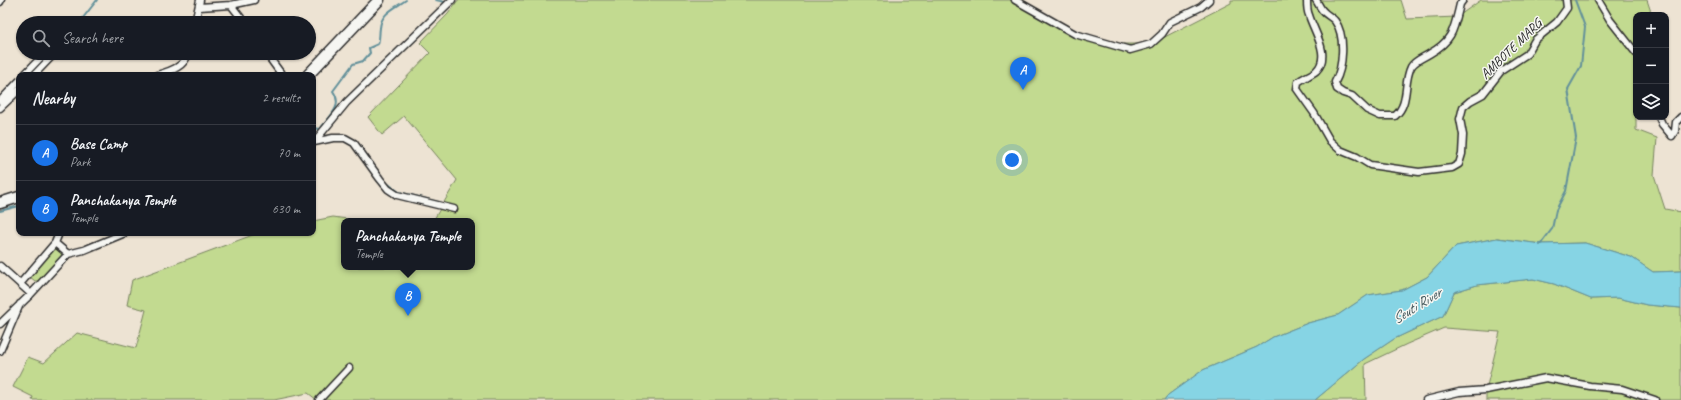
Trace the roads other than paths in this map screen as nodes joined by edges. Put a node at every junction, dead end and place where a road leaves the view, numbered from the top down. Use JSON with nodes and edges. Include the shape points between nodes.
{"nodes":[{"id":1,"x":200,"y":0,"type":"edge"},
{"id":2,"x":254,"y":0,"type":"edge"},
{"id":3,"x":379,"y":0,"type":"edge"},
{"id":4,"x":452,"y":0,"type":"edge"},
{"id":5,"x":1015,"y":0,"type":"edge"},
{"id":6,"x":1209,"y":0,"type":"edge"},
{"id":7,"x":1307,"y":0,"type":"edge"},
{"id":8,"x":1316,"y":0,"type":"edge"},
{"id":9,"x":1463,"y":0,"type":"edge"},
{"id":10,"x":1566,"y":0,"type":"edge"},
{"id":11,"x":1598,"y":0,"type":"edge"},
{"id":12,"x":231,"y":5,"type":"junction"},
{"id":13,"x":199,"y":7,"type":"junction"},
{"id":14,"x":197,"y":16,"type":"edge"},
{"id":15,"x":240,"y":16,"type":"edge"},
{"id":16,"x":1633,"y":49,"type":"edge"},
{"id":17,"x":38,"y":60,"type":"edge"},
{"id":18,"x":48,"y":60,"type":"edge"},
{"id":19,"x":185,"y":60,"type":"edge"},
{"id":20,"x":271,"y":60,"type":"edge"},
{"id":21,"x":27,"y":72,"type":"edge"},
{"id":22,"x":37,"y":72,"type":"edge"},
{"id":23,"x":165,"y":72,"type":"edge"},
{"id":24,"x":280,"y":72,"type":"edge"},
{"id":25,"x":311,"y":72,"type":"edge"},
{"id":26,"x":16,"y":83,"type":"edge"},
{"id":27,"x":16,"y":93,"type":"edge"},
{"id":28,"x":0,"y":100,"type":"edge"},
{"id":29,"x":0,"y":108,"type":"edge"},
{"id":30,"x":1681,"y":117,"type":"edge"},
{"id":31,"x":1661,"y":120,"type":"edge"},
{"id":32,"x":316,"y":140,"type":"edge"},
{"id":33,"x":316,"y":142,"type":"edge"},
{"id":34,"x":16,"y":198,"type":"edge"},
{"id":35,"x":0,"y":203,"type":"edge"},
{"id":36,"x":454,"y":209,"type":"dead end"},
{"id":37,"x":57,"y":236,"type":"edge"},
{"id":38,"x":118,"y":236,"type":"edge"},
{"id":39,"x":55,"y":243,"type":"junction"},
{"id":40,"x":68,"y":254,"type":"junction"},
{"id":41,"x":0,"y":266,"type":"edge"},
{"id":42,"x":20,"y":284,"type":"junction"},
{"id":43,"x":31,"y":294,"type":"junction"},
{"id":44,"x":22,"y":301,"type":"junction"},
{"id":45,"x":0,"y":324,"type":"edge"},
{"id":46,"x":0,"y":350,"type":"edge"},
{"id":47,"x":349,"y":368,"type":"dead end"},
{"id":48,"x":318,"y":400,"type":"edge"},
{"id":49,"x":1426,"y":400,"type":"edge"},
{"id":50,"x":1655,"y":400,"type":"edge"}],
"edges":[{"from":1,"to":13,"type":"street"},
{"from":2,"to":12,"type":"street"},
{"from":3,"to":25,"type":"main road"},
{"from":4,"to":32,"type":"street","via":[[348,102]]},
{"from":5,"to":6,"type":"street","via":[[1076,34],[1130,50],[1151,44],[1170,22],[1201,7]]},
{"from":7,"to":10,"type":"street","name":"AMBOTE MARG","via":[[1308,16],[1322,50],[1321,63],[1316,70],[1298,82],[1297,89],[1330,141],[1340,150],[1370,166],[1419,172],[1452,168],[1459,164],[1462,154],[1463,135],[1460,119],[1463,107],[1483,94],[1501,71],[1527,54],[1535,40],[1556,22],[1567,8]]},
{"from":8,"to":9,"type":"street","via":[[1323,11],[1335,21],[1341,35],[1342,60],[1340,73],[1335,82],[1337,89],[1352,96],[1367,110],[1380,116],[1395,116],[1400,112],[1407,93],[1410,69],[1414,63],[1433,52],[1452,35]]},
{"from":11,"to":16,"type":"street"},
{"from":12,"to":13,"type":"street"},
{"from":12,"to":15,"type":"street"},
{"from":13,"to":14,"type":"street"},
{"from":17,"to":21,"type":"street"},
{"from":18,"to":22,"type":"street"},
{"from":19,"to":23,"type":"street","via":[[180,66]]},
{"from":20,"to":24,"type":"street"},
{"from":26,"to":28,"type":"street"},
{"from":27,"to":29,"type":"street"},
{"from":30,"to":31,"type":"street","via":[[1676,122],[1672,136]]},
{"from":33,"to":36,"type":"street","via":[[345,138],[354,142],[388,189],[397,195]]},
{"from":34,"to":35,"type":"main road"},
{"from":37,"to":39,"type":"street"},
{"from":38,"to":40,"type":"street"},
{"from":39,"to":40,"type":"street"},
{"from":39,"to":42,"type":"street"},
{"from":40,"to":43,"type":"street"},
{"from":41,"to":42,"type":"street"},
{"from":42,"to":43,"type":"street"},
{"from":43,"to":44,"type":"street"},
{"from":44,"to":45,"type":"street"},
{"from":44,"to":46,"type":"street"},
{"from":47,"to":48,"type":"street"},
{"from":49,"to":50,"type":"street","via":[[1546,378],[1590,386],[1622,388]]}]}
